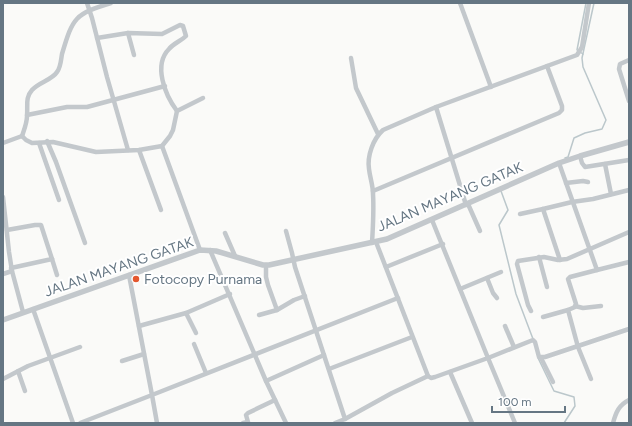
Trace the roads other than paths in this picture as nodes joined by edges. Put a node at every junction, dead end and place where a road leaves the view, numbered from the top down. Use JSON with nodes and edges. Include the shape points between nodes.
{"nodes":[{"id":1,"x":87,"y":3,"type":"edge"},
{"id":2,"x":112,"y":3,"type":"edge"},
{"id":3,"x":460,"y":3,"type":"edge"},
{"id":4,"x":589,"y":3,"type":"edge"},
{"id":5,"x":90,"y":10,"type":"junction"},
{"id":6,"x":128,"y":33,"type":"junction"},
{"id":7,"x":97,"y":38,"type":"junction"},
{"id":8,"x":134,"y":55,"type":"dead end"},
{"id":9,"x":351,"y":58,"type":"dead end"},
{"id":10,"x":629,"y":60,"type":"edge"},
{"id":11,"x":547,"y":66,"type":"junction"},
{"id":12,"x":165,"y":86,"type":"junction"},
{"id":13,"x":491,"y":87,"type":"junction"},
{"id":14,"x":203,"y":98,"type":"dead end"},
{"id":15,"x":113,"y":99,"type":"junction"},
{"id":16,"x":629,"y":101,"type":"edge"},
{"id":17,"x":436,"y":107,"type":"junction"},
{"id":18,"x":175,"y":109,"type":"junction"},
{"id":19,"x":27,"y":116,"type":"junction"},
{"id":20,"x":378,"y":134,"type":"junction"},
{"id":21,"x":22,"y":136,"type":"junction"},
{"id":22,"x":47,"y":142,"type":"junction"},
{"id":23,"x":629,"y":142,"type":"edge"},
{"id":24,"x":3,"y":143,"type":"edge"},
{"id":25,"x":39,"y":143,"type":"junction"},
{"id":26,"x":162,"y":146,"type":"junction"},
{"id":27,"x":128,"y":150,"type":"junction"},
{"id":28,"x":138,"y":150,"type":"junction"},
{"id":29,"x":580,"y":156,"type":"junction"},
{"id":30,"x":452,"y":159,"type":"junction"},
{"id":31,"x":629,"y":160,"type":"edge"},
{"id":32,"x":56,"y":162,"type":"junction"},
{"id":33,"x":559,"y":163,"type":"junction"},
{"id":34,"x":46,"y":164,"type":"junction"},
{"id":35,"x":605,"y":164,"type":"junction"},
{"id":36,"x":588,"y":182,"type":"dead end"},
{"id":37,"x":566,"y":183,"type":"junction"},
{"id":38,"x":629,"y":190,"type":"edge"},
{"id":39,"x":373,"y":191,"type":"junction"},
{"id":40,"x":611,"y":194,"type":"junction"},
{"id":41,"x":3,"y":197,"type":"edge"},
{"id":42,"x":59,"y":200,"type":"dead end"},
{"id":43,"x":572,"y":202,"type":"junction"},
{"id":44,"x":467,"y":205,"type":"junction"},
{"id":45,"x":543,"y":209,"type":"junction"},
{"id":46,"x":161,"y":210,"type":"dead end"},
{"id":47,"x":520,"y":214,"type":"dead end"},
{"id":48,"x":4,"y":220,"type":"edge"},
{"id":49,"x":432,"y":220,"type":"junction"},
{"id":50,"x":7,"y":230,"type":"junction"},
{"id":51,"x":286,"y":231,"type":"dead end"},
{"id":52,"x":480,"y":231,"type":"dead end"},
{"id":53,"x":629,"y":232,"type":"edge"},
{"id":54,"x":225,"y":233,"type":"dead end"},
{"id":55,"x":85,"y":243,"type":"dead end"},
{"id":56,"x":374,"y":243,"type":"junction"},
{"id":57,"x":443,"y":244,"type":"junction"},
{"id":58,"x":589,"y":249,"type":"junction"},
{"id":59,"x":200,"y":250,"type":"junction"},
{"id":60,"x":210,"y":250,"type":"junction"},
{"id":61,"x":235,"y":256,"type":"junction"},
{"id":62,"x":540,"y":257,"type":"junction"},
{"id":63,"x":52,"y":259,"type":"junction"},
{"id":64,"x":560,"y":260,"type":"junction"},
{"id":65,"x":294,"y":261,"type":"junction"},
{"id":66,"x":629,"y":262,"type":"edge"},
{"id":67,"x":266,"y":265,"type":"junction"},
{"id":68,"x":386,"y":267,"type":"junction"},
{"id":69,"x":11,"y":269,"type":"junction"},
{"id":70,"x":597,"y":270,"type":"junction"},
{"id":71,"x":501,"y":272,"type":"dead end"},
{"id":72,"x":3,"y":274,"type":"edge"},
{"id":73,"x":57,"y":274,"type":"dead end"},
{"id":74,"x":130,"y":275,"type":"junction"},
{"id":75,"x":487,"y":278,"type":"junction"},
{"id":76,"x":547,"y":286,"type":"dead end"},
{"id":77,"x":460,"y":289,"type":"junction"},
{"id":78,"x":230,"y":294,"type":"junction"},
{"id":79,"x":305,"y":296,"type":"junction"},
{"id":80,"x":398,"y":298,"type":"junction"},
{"id":81,"x":498,"y":298,"type":"dead end"},
{"id":82,"x":575,"y":306,"type":"junction"},
{"id":83,"x":601,"y":306,"type":"dead end"},
{"id":84,"x":34,"y":309,"type":"junction"},
{"id":85,"x":277,"y":310,"type":"junction"},
{"id":86,"x":568,"y":310,"type":"junction"},
{"id":87,"x":531,"y":311,"type":"dead end"},
{"id":88,"x":22,"y":312,"type":"junction"},
{"id":89,"x":186,"y":313,"type":"junction"},
{"id":90,"x":259,"y":316,"type":"dead end"},
{"id":91,"x":543,"y":317,"type":"dead end"},
{"id":92,"x":3,"y":320,"type":"edge"},
{"id":93,"x":139,"y":326,"type":"junction"},
{"id":94,"x":505,"y":326,"type":"dead end"},
{"id":95,"x":316,"y":329,"type":"junction"},
{"id":96,"x":629,"y":329,"type":"edge"},
{"id":97,"x":196,"y":333,"type":"dead end"},
{"id":98,"x":412,"y":337,"type":"junction"},
{"id":99,"x":194,"y":344,"type":"dead end"},
{"id":100,"x":80,"y":347,"type":"dead end"},
{"id":101,"x":514,"y":347,"type":"junction"},
{"id":102,"x":578,"y":347,"type":"junction"},
{"id":103,"x":144,"y":354,"type":"junction"},
{"id":104,"x":254,"y":354,"type":"junction"},
{"id":105,"x":324,"y":355,"type":"junction"},
{"id":106,"x":51,"y":358,"type":"junction"},
{"id":107,"x":488,"y":358,"type":"junction"},
{"id":108,"x":541,"y":358,"type":"junction"},
{"id":109,"x":122,"y":361,"type":"dead end"},
{"id":110,"x":329,"y":369,"type":"junction"},
{"id":111,"x":18,"y":371,"type":"junction"},
{"id":112,"x":450,"y":372,"type":"junction"},
{"id":113,"x":206,"y":373,"type":"junction"},
{"id":114,"x":428,"y":376,"type":"junction"},
{"id":115,"x":3,"y":379,"type":"edge"},
{"id":116,"x":591,"y":379,"type":"dead end"},
{"id":117,"x":266,"y":381,"type":"junction"},
{"id":118,"x":553,"y":382,"type":"dead end"},
{"id":119,"x":26,"y":391,"type":"dead end"},
{"id":120,"x":152,"y":394,"type":"junction"},
{"id":121,"x":275,"y":400,"type":"junction"},
{"id":122,"x":629,"y":400,"type":"edge"},
{"id":123,"x":345,"y":419,"type":"junction"},
{"id":124,"x":246,"y":422,"type":"edge"},
{"id":125,"x":73,"y":423,"type":"edge"},
{"id":126,"x":80,"y":423,"type":"edge"},
{"id":127,"x":157,"y":423,"type":"edge"},
{"id":128,"x":286,"y":423,"type":"edge"},
{"id":129,"x":335,"y":423,"type":"edge"},
{"id":130,"x":472,"y":423,"type":"edge"},
{"id":131,"x":515,"y":423,"type":"edge"},
{"id":132,"x":613,"y":423,"type":"edge"}],
"edges":[{"from":1,"to":5,"type":"street"},
{"from":2,"to":5,"type":"street"},
{"from":3,"to":13,"type":"street"},
{"from":4,"to":11,"type":"street","via":[[579,53]]},
{"from":5,"to":7,"type":"street"},
{"from":5,"to":19,"type":"street","via":[[78,17],[74,23],[57,72],[29,94],[26,101]]},
{"from":6,"to":7,"type":"street"},
{"from":6,"to":8,"type":"street"},
{"from":6,"to":12,"type":"street","via":[[162,34],[180,25],[183,26],[186,36],[170,47],[162,59],[160,70]]},
{"from":7,"to":15,"type":"street"},
{"from":9,"to":20,"type":"street","via":[[356,88]]},
{"from":10,"to":16,"type":"street","via":[[620,64],[619,69]]},
{"from":11,"to":13,"type":"street"},
{"from":11,"to":30,"type":"street","via":[[562,106],[561,112]]},
{"from":12,"to":15,"type":"street"},
{"from":12,"to":18,"type":"street"},
{"from":13,"to":17,"type":"street"},
{"from":14,"to":18,"type":"street"},
{"from":15,"to":19,"type":"street","via":[[87,107],[67,107]]},
{"from":15,"to":27,"type":"street"},
{"from":17,"to":20,"type":"street","via":[[387,127]]},
{"from":17,"to":30,"type":"street"},
{"from":18,"to":26,"type":"street","via":[[173,130]]},
{"from":19,"to":21,"type":"street"},
{"from":20,"to":39,"type":"street","via":[[369,162]]},
{"from":21,"to":24,"type":"street"},
{"from":21,"to":25,"type":"street","via":[[30,142]]},
{"from":22,"to":25,"type":"street"},
{"from":22,"to":27,"type":"street","via":[[96,152]]},
{"from":22,"to":32,"type":"street"},
{"from":23,"to":29,"type":"street","name":"JALAN MAYANG GATAK"},
{"from":25,"to":34,"type":"street"},
{"from":26,"to":28,"type":"street"},
{"from":26,"to":59,"type":"street"},
{"from":27,"to":28,"type":"street"},
{"from":28,"to":46,"type":"street"},
{"from":29,"to":33,"type":"street","name":"JALAN MAYANG GATAK"},
{"from":29,"to":35,"type":"street","via":[[585,167]]},
{"from":30,"to":39,"type":"street"},
{"from":30,"to":44,"type":"street"},
{"from":31,"to":35,"type":"street"},
{"from":32,"to":34,"type":"street"},
{"from":32,"to":55,"type":"street"},
{"from":33,"to":37,"type":"street"},
{"from":33,"to":44,"type":"street","name":"JALAN MAYANG GATAK"},
{"from":34,"to":42,"type":"street"},
{"from":35,"to":40,"type":"street"},
{"from":36,"to":37,"type":"street"},
{"from":37,"to":43,"type":"street"},
{"from":38,"to":40,"type":"street"},
{"from":39,"to":56,"type":"street"},
{"from":40,"to":43,"type":"street"},
{"from":41,"to":48,"type":"street"},
{"from":43,"to":45,"type":"street"},
{"from":43,"to":58,"type":"street"},
{"from":44,"to":49,"type":"street","name":"JALAN MAYANG GATAK"},
{"from":44,"to":52,"type":"street"},
{"from":45,"to":47,"type":"street"},
{"from":45,"to":64,"type":"street"},
{"from":48,"to":50,"type":"street"},
{"from":49,"to":56,"type":"street","name":"JALAN MAYANG GATAK"},
{"from":49,"to":57,"type":"street"},
{"from":50,"to":63,"type":"street","via":[[41,225]]},
{"from":50,"to":69,"type":"street"},
{"from":51,"to":65,"type":"street"},
{"from":53,"to":58,"type":"street"},
{"from":54,"to":61,"type":"street"},
{"from":56,"to":65,"type":"street","name":"JALAN MAYANG GATAK"},
{"from":56,"to":68,"type":"street"},
{"from":57,"to":68,"type":"street"},
{"from":57,"to":77,"type":"street"},
{"from":58,"to":64,"type":"street"},
{"from":58,"to":70,"type":"street"},
{"from":59,"to":60,"type":"street","name":"JALAN MAYANG GATAK"},
{"from":59,"to":74,"type":"street","name":"JALAN MAYANG GATAK"},
{"from":60,"to":61,"type":"street","name":"JALAN MAYANG GATAK"},
{"from":60,"to":78,"type":"street"},
{"from":61,"to":67,"type":"street","name":"JALAN MAYANG GATAK"},
{"from":62,"to":64,"type":"street"},
{"from":62,"to":76,"type":"street"},
{"from":62,"to":87,"type":"street","via":[[517,263]]},
{"from":63,"to":69,"type":"street"},
{"from":63,"to":73,"type":"street"},
{"from":65,"to":67,"type":"street","name":"JALAN MAYANG GATAK"},
{"from":65,"to":79,"type":"street"},
{"from":66,"to":70,"type":"street"},
{"from":67,"to":85,"type":"street","via":[[266,278]]},
{"from":68,"to":80,"type":"street"},
{"from":69,"to":72,"type":"street"},
{"from":69,"to":88,"type":"street"},
{"from":70,"to":82,"type":"street","via":[[568,279]]},
{"from":71,"to":75,"type":"street"},
{"from":74,"to":84,"type":"street","name":"JALAN MAYANG GATAK"},
{"from":74,"to":93,"type":"street"},
{"from":75,"to":77,"type":"street"},
{"from":75,"to":81,"type":"street"},
{"from":77,"to":107,"type":"street"},
{"from":78,"to":89,"type":"street"},
{"from":78,"to":104,"type":"street"},
{"from":79,"to":85,"type":"street"},
{"from":79,"to":95,"type":"street"},
{"from":80,"to":95,"type":"street"},
{"from":80,"to":98,"type":"street"},
{"from":82,"to":83,"type":"street"},
{"from":82,"to":86,"type":"street"},
{"from":84,"to":88,"type":"street","name":"JALAN MAYANG GATAK"},
{"from":84,"to":106,"type":"street"},
{"from":85,"to":90,"type":"street"},
{"from":86,"to":91,"type":"street"},
{"from":86,"to":102,"type":"street"},
{"from":88,"to":92,"type":"street","name":"JALAN MAYANG GATAK"},
{"from":89,"to":93,"type":"street"},
{"from":89,"to":97,"type":"street"},
{"from":93,"to":103,"type":"street"},
{"from":94,"to":101,"type":"street"},
{"from":95,"to":104,"type":"street"},
{"from":95,"to":105,"type":"street"},
{"from":96,"to":102,"type":"street"},
{"from":98,"to":110,"type":"street"},
{"from":98,"to":114,"type":"street"},
{"from":99,"to":113,"type":"street"},
{"from":100,"to":106,"type":"street"},
{"from":101,"to":107,"type":"street"},
{"from":101,"to":108,"type":"street","via":[[533,340]]},
{"from":102,"to":108,"type":"street"},
{"from":102,"to":116,"type":"street"},
{"from":103,"to":109,"type":"street"},
{"from":103,"to":120,"type":"street"},
{"from":104,"to":113,"type":"street"},
{"from":104,"to":117,"type":"street"},
{"from":105,"to":110,"type":"street"},
{"from":105,"to":117,"type":"street"},
{"from":106,"to":111,"type":"street"},
{"from":106,"to":125,"type":"street"},
{"from":107,"to":112,"type":"street"},
{"from":107,"to":131,"type":"street"},
{"from":108,"to":118,"type":"street"},
{"from":110,"to":123,"type":"street"},
{"from":111,"to":115,"type":"street"},
{"from":111,"to":119,"type":"street"},
{"from":112,"to":114,"type":"street","via":[[430,378]]},
{"from":112,"to":130,"type":"street"},
{"from":113,"to":120,"type":"street"},
{"from":114,"to":123,"type":"street"},
{"from":117,"to":121,"type":"street"},
{"from":120,"to":126,"type":"street"},
{"from":120,"to":127,"type":"street"},
{"from":121,"to":124,"type":"street","via":[[247,414]]},
{"from":121,"to":128,"type":"street"},
{"from":122,"to":132,"type":"street","via":[[620,406]]},
{"from":123,"to":129,"type":"street"}]}
